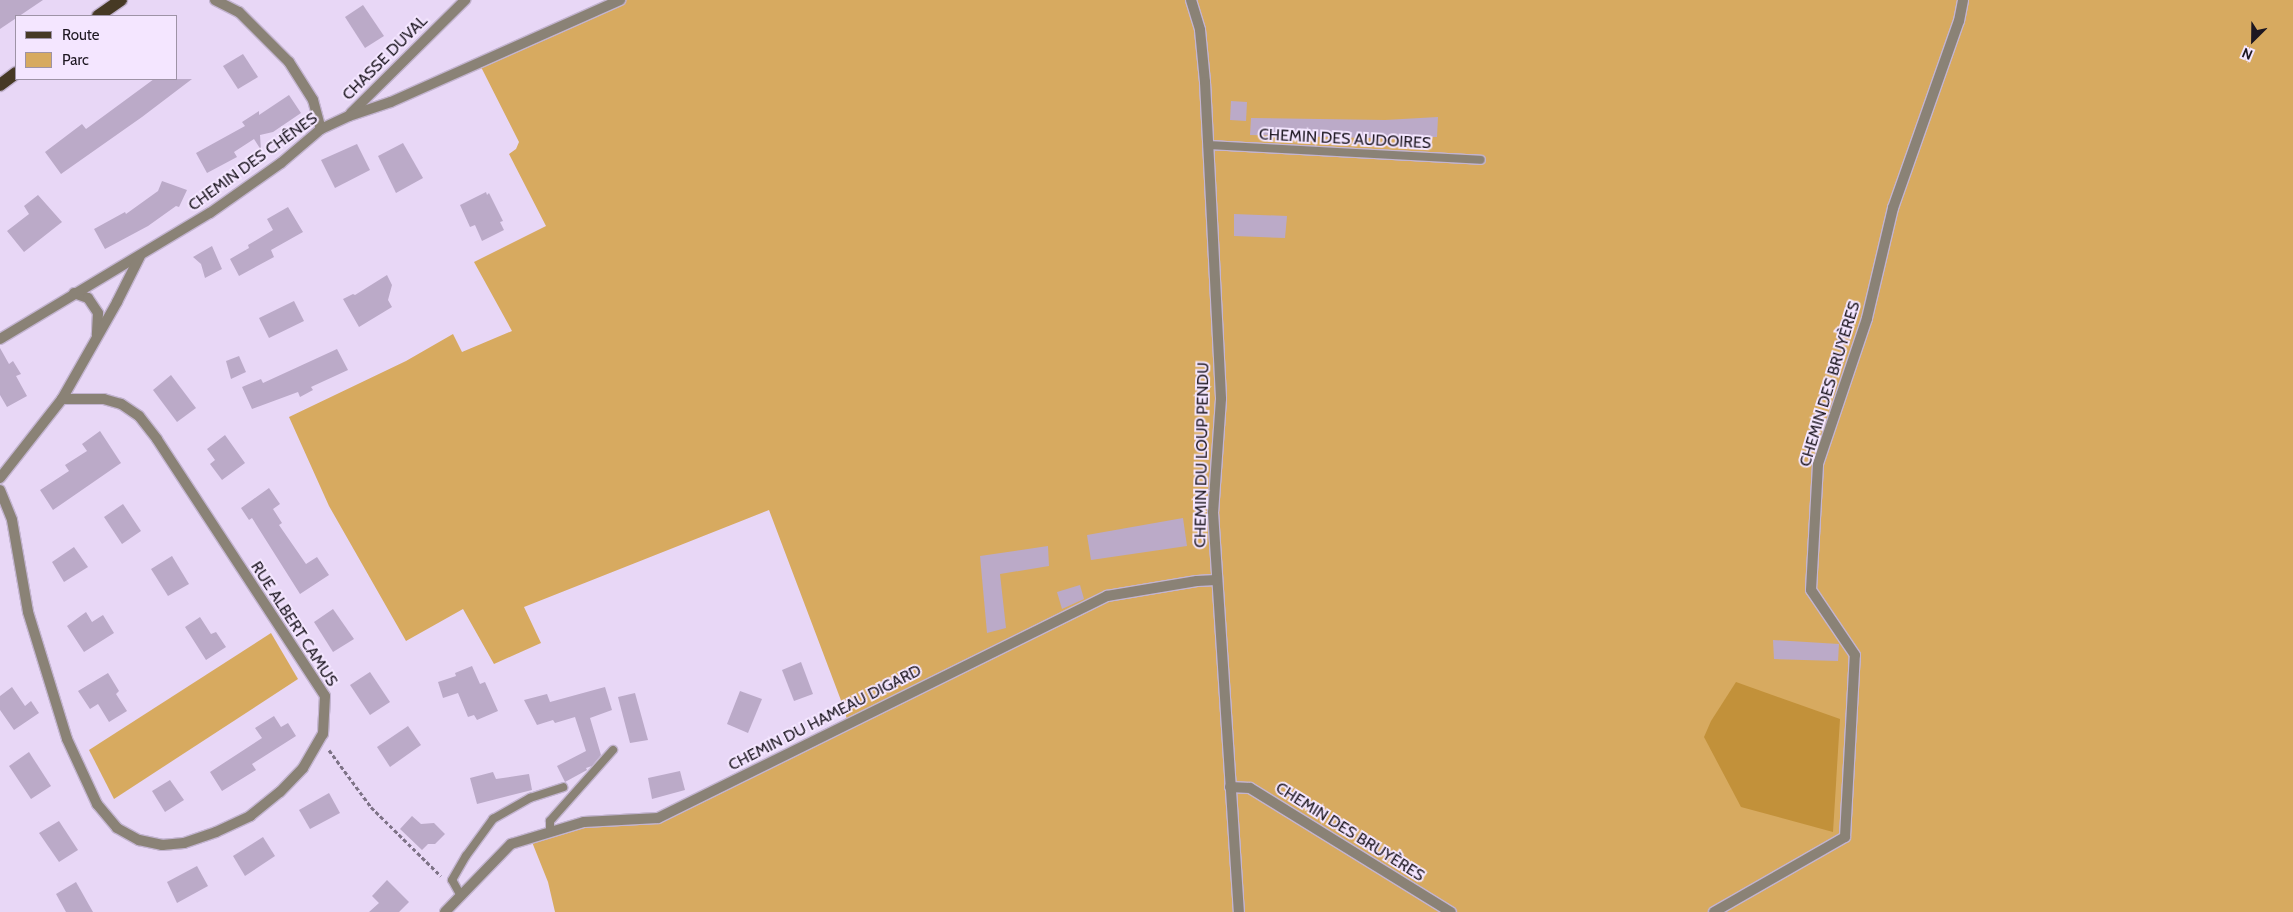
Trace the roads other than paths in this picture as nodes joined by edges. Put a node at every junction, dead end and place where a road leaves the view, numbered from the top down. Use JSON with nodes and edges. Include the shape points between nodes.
{"nodes":[{"id":1,"x":121,"y":0,"type":"edge"},
{"id":2,"x":215,"y":0,"type":"edge"},
{"id":3,"x":464,"y":0,"type":"edge"},
{"id":4,"x":620,"y":0,"type":"edge"},
{"id":5,"x":1191,"y":0,"type":"edge"},
{"id":6,"x":1963,"y":0,"type":"edge"},
{"id":7,"x":99,"y":15,"type":"edge"},
{"id":8,"x":15,"y":74,"type":"edge"},
{"id":9,"x":0,"y":85,"type":"edge"},
{"id":10,"x":349,"y":116,"type":"junction"},
{"id":11,"x":321,"y":129,"type":"junction"},
{"id":12,"x":1208,"y":145,"type":"junction"},
{"id":13,"x":1481,"y":160,"type":"dead end"},
{"id":14,"x":140,"y":256,"type":"junction"},
{"id":15,"x":74,"y":293,"type":"junction"},
{"id":16,"x":0,"y":339,"type":"edge"},
{"id":17,"x":97,"y":339,"type":"junction"},
{"id":18,"x":62,"y":398,"type":"junction"},
{"id":19,"x":0,"y":478,"type":"edge"},
{"id":20,"x":0,"y":490,"type":"edge"},
{"id":21,"x":1216,"y":580,"type":"junction"},
{"id":22,"x":613,"y":750,"type":"dead end"},
{"id":23,"x":563,"y":787,"type":"dead end"},
{"id":24,"x":1230,"y":787,"type":"junction"},
{"id":25,"x":550,"y":831,"type":"junction"},
{"id":26,"x":461,"y":896,"type":"junction"},
{"id":27,"x":445,"y":912,"type":"edge"},
{"id":28,"x":1239,"y":912,"type":"edge"},
{"id":29,"x":1451,"y":912,"type":"edge"},
{"id":30,"x":1714,"y":912,"type":"edge"}],
"edges":[{"from":1,"to":7,"type":"main road"},
{"from":2,"to":11,"type":"street","via":[[239,12],[289,62],[313,100]]},
{"from":3,"to":10,"type":"street","name":"CHASSE DUVAL"},
{"from":4,"to":10,"type":"street","name":"CHEMIN DES CHÊNES","via":[[391,102]]},
{"from":5,"to":12,"type":"street","name":"CHEMIN DU LOUP PENDU","via":[[1200,30]]},
{"from":6,"to":30,"type":"street","name":"CHEMIN DES BRUYÈRES","via":[[1960,21],[1893,208],[1867,318],[1818,464],[1811,590],[1855,655],[1845,837]]},
{"from":8,"to":9,"type":"main road"},
{"from":10,"to":11,"type":"street","name":"CHEMIN DES CHÊNES"},
{"from":11,"to":14,"type":"street","name":"CHEMIN DES CHÊNES","via":[[282,163]]},
{"from":12,"to":13,"type":"lane","name":"CHEMIN DES AUDOIRES"},
{"from":12,"to":21,"type":"street","name":"CHEMIN DU LOUP PENDU","via":[[1221,399],[1213,512]]},
{"from":14,"to":15,"type":"street","name":"CHEMIN DES CHÊNES"},
{"from":14,"to":17,"type":"street"},
{"from":15,"to":16,"type":"street","name":"CHEMIN DES CHÊNES"},
{"from":15,"to":17,"type":"street","via":[[88,298],[98,312]]},
{"from":17,"to":18,"type":"street"},
{"from":18,"to":19,"type":"street"},
{"from":18,"to":20,"type":"street","name":"RUE ALBERT CAMUS","via":[[104,399],[121,404],[139,416],[325,696],[323,734],[303,768],[280,792],[250,816],[184,843],[162,845],[139,840],[118,828],[97,804],[68,739],[28,612],[12,520]]},
{"from":21,"to":24,"type":"street","name":"CHEMIN DU LOUP PENDU"},
{"from":21,"to":25,"type":"street","name":"CHEMIN DU HAMEAU DIGARD","via":[[1107,596],[658,818],[584,822]]},
{"from":22,"to":25,"type":"lane","via":[[550,821]]},
{"from":23,"to":26,"type":"lane","via":[[530,798],[493,819],[452,880]]},
{"from":24,"to":28,"type":"street","name":"CHEMIN DU LOUP PENDU"},
{"from":24,"to":29,"type":"street","name":"CHEMIN DES BRUYÈRES","via":[[1250,788]]},
{"from":25,"to":26,"type":"street","name":"CHEMIN DU HAMEAU DIGARD","via":[[511,844]]},
{"from":26,"to":27,"type":"street","name":"CHEMIN DU HAMEAU DIGARD"}]}
